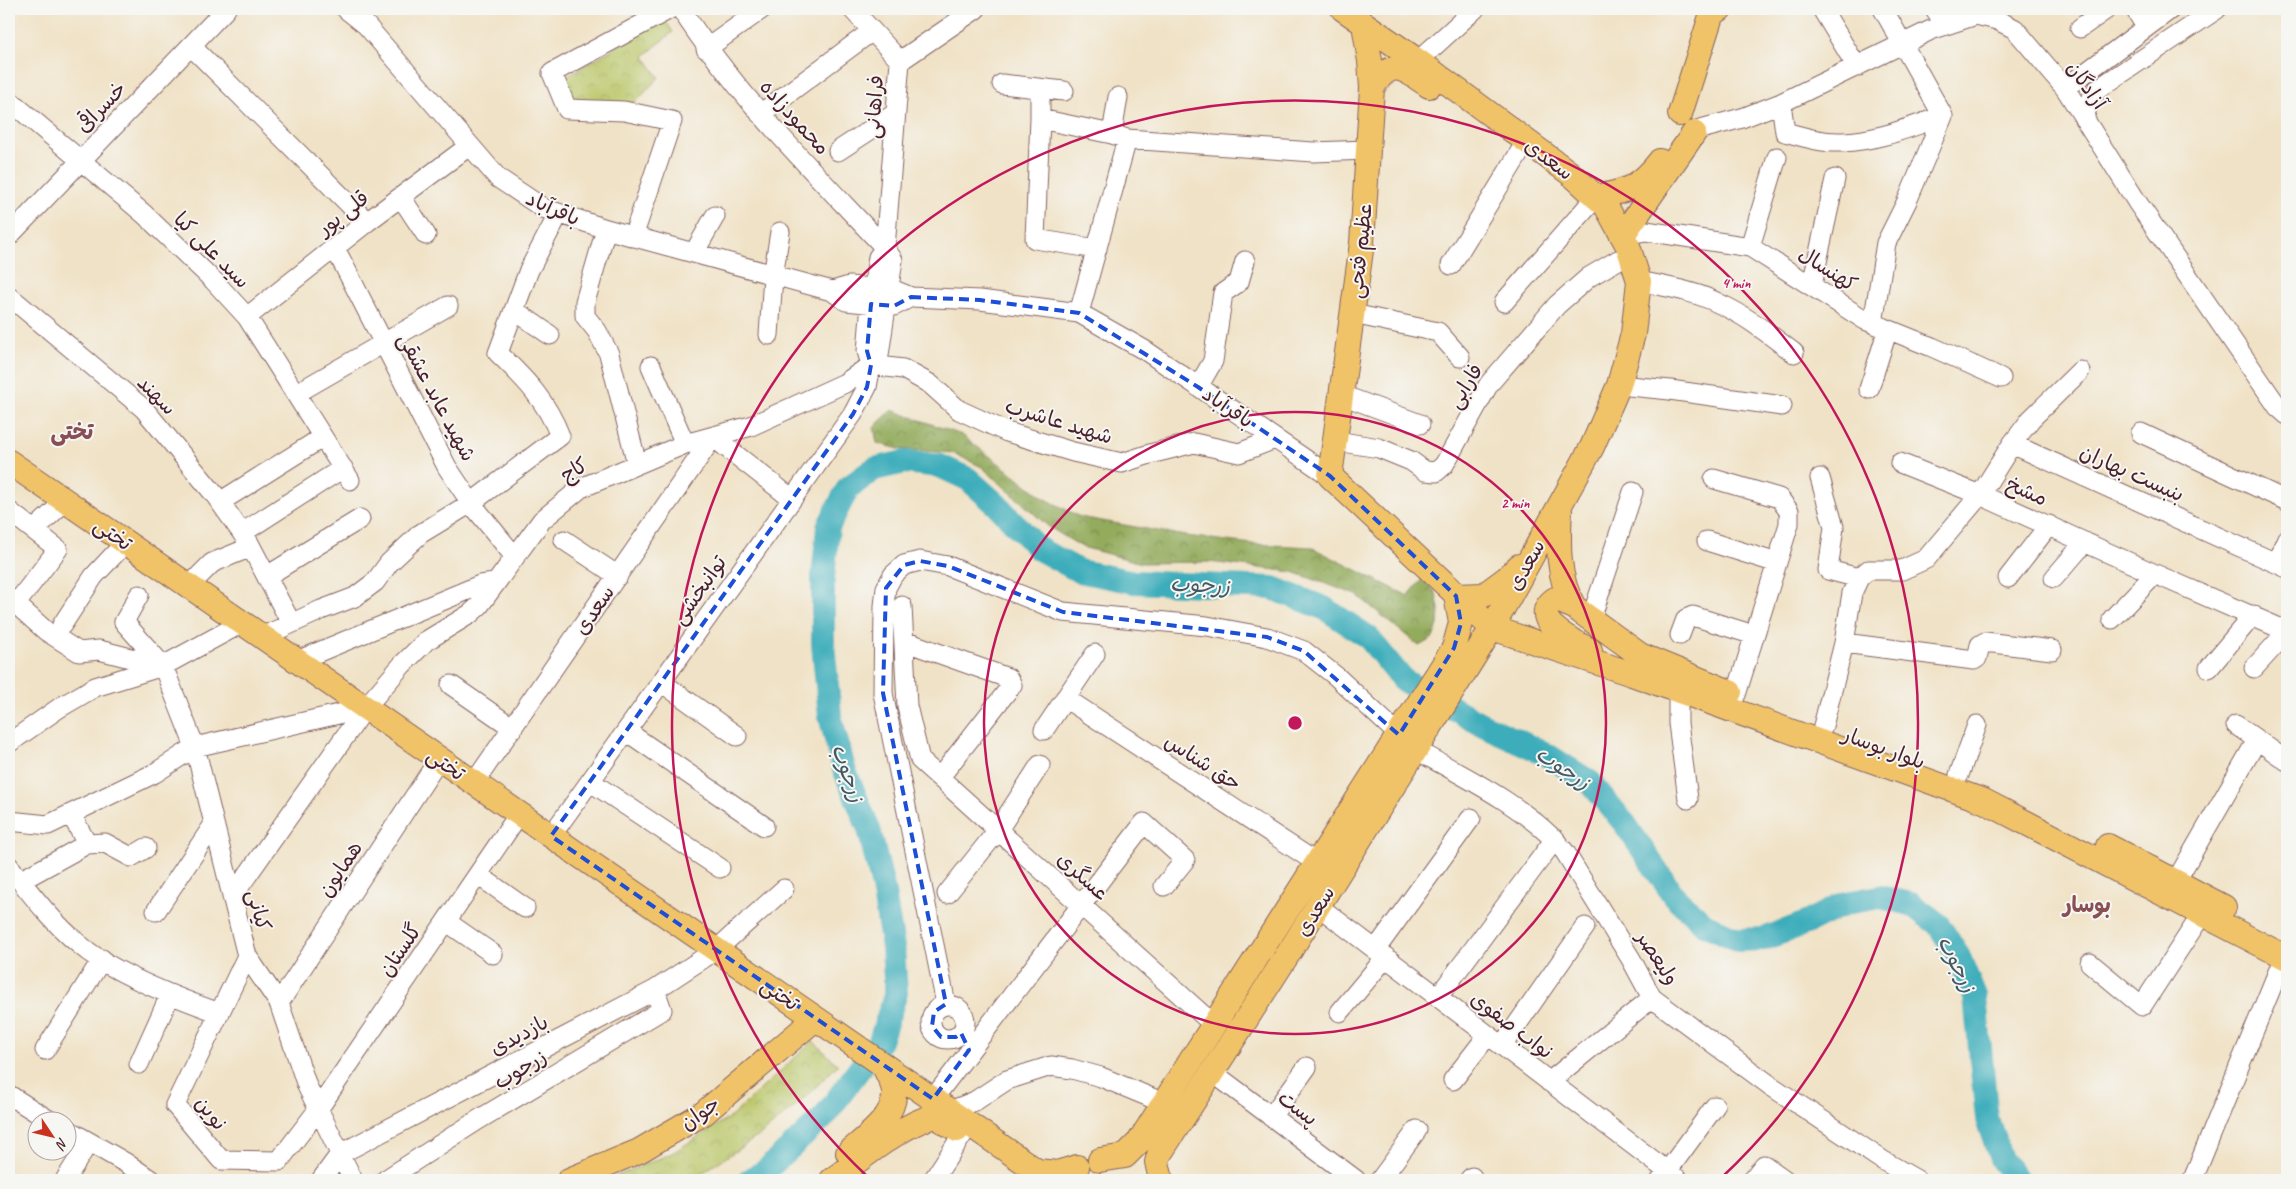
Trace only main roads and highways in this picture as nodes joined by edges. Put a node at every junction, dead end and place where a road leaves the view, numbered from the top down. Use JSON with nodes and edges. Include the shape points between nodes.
{"nodes":[{"id":1,"x":1720,"y":9,"type":"edge"},
{"id":2,"x":1726,"y":9,"type":"edge"},
{"id":3,"x":1354,"y":14,"type":"edge"},
{"id":4,"x":1372,"y":88,"type":"junction"},
{"id":5,"x":1690,"y":123,"type":"junction"},
{"id":6,"x":1526,"y":142,"type":"junction"},
{"id":7,"x":1651,"y":182,"type":"junction"},
{"id":8,"x":1596,"y":196,"type":"junction"},
{"id":9,"x":1623,"y":235,"type":"junction"},
{"id":10,"x":9,"y":462,"type":"edge"},
{"id":11,"x":1330,"y":476,"type":"joint"},
{"id":12,"x":1560,"y":504,"type":"junction"},
{"id":13,"x":1534,"y":550,"type":"junction"},
{"id":14,"x":1456,"y":596,"type":"junction"},
{"id":15,"x":1583,"y":613,"type":"junction"},
{"id":16,"x":1492,"y":628,"type":"junction"},
{"id":17,"x":1463,"y":654,"type":"junction"},
{"id":18,"x":1632,"y":674,"type":"junction"},
{"id":19,"x":1411,"y":737,"type":"junction"},
{"id":20,"x":2286,"y":952,"type":"edge"},
{"id":21,"x":815,"y":1019,"type":"junction"},
{"id":22,"x":884,"y":1066,"type":"junction"},
{"id":23,"x":939,"y":1109,"type":"junction"},
{"id":24,"x":1100,"y":1160,"type":"junction"},
{"id":25,"x":1068,"y":1174,"type":"edge"},
{"id":26,"x":569,"y":1180,"type":"edge"},
{"id":27,"x":820,"y":1180,"type":"edge"},
{"id":28,"x":832,"y":1180,"type":"edge"},
{"id":29,"x":1024,"y":1180,"type":"edge"},
{"id":30,"x":1154,"y":1180,"type":"edge"},
{"id":31,"x":1162,"y":1180,"type":"edge"}],
"edges":[{"from":1,"to":5,"type":"main road","via":[[1712,12]]},
{"from":2,"to":5,"type":"main road"},
{"from":3,"to":4,"type":"main road","name":"عظیم فتحی","via":[[1370,61]]},
{"from":3,"to":6,"type":"main road","name":"سعدی"},
{"from":4,"to":6,"type":"main road","via":[[1381,74],[1388,70],[1408,71],[1503,138]]},
{"from":4,"to":11,"type":"main road","name":"عظیم فتحی","via":[[1362,243]]},
{"from":5,"to":7,"type":"main road","via":[[1665,154]]},
{"from":6,"to":8,"type":"main road","name":"سعدی"},
{"from":7,"to":8,"type":"main road"},
{"from":7,"to":9,"type":"main road"},
{"from":8,"to":9,"type":"main road","name":"سعدی","via":[[1613,216]]},
{"from":9,"to":12,"type":"main road","name":"سعدی","via":[[1639,281],[1633,334],[1619,385],[1592,447]]},
{"from":10,"to":21,"type":"main road","name":"تختی"},
{"from":11,"to":14,"type":"main road","name":"باقرآباد"},
{"from":12,"to":13,"type":"main road","name":"سعدی"},
{"from":12,"to":15,"type":"main road","via":[[1558,552],[1568,597]]},
{"from":13,"to":14,"type":"main road","via":[[1507,578],[1484,595]]},
{"from":13,"to":16,"type":"main road","name":"سعدی"},
{"from":14,"to":16,"type":"main road","name":"باقرآباد"},
{"from":14,"to":17,"type":"main road","name":"سعدی","via":[[1462,623]]},
{"from":15,"to":18,"type":"main road","via":[[1555,599],[1547,605],[1544,614],[1550,625]]},
{"from":15,"to":20,"type":"main road","name":"بلوار بوسار","via":[[1640,655],[1662,666],[2010,796],[2176,881]]},
{"from":16,"to":17,"type":"main road","name":"سعدی"},
{"from":16,"to":18,"type":"main road","name":"بلوار بوسار"},
{"from":17,"to":19,"type":"main road","name":"سعدی"},
{"from":18,"to":20,"type":"main road","name":"بلوار بوسار","via":[[1984,801],[2202,914]]},
{"from":19,"to":24,"type":"main road","name":"سعدی","via":[[1317,863],[1140,1142],[1125,1156]]},
{"from":19,"to":31,"type":"main road","name":"سعدی","via":[[1318,906],[1160,1155],[1157,1162]]},
{"from":21,"to":22,"type":"main road","name":"تختی"},
{"from":21,"to":26,"type":"main road","name":"جوان","via":[[704,1113],[640,1151]]},
{"from":22,"to":23,"type":"main road","name":"تختی"},
{"from":22,"to":27,"type":"main road","via":[[894,1090],[888,1113]]},
{"from":23,"to":25,"type":"main road","name":"تختی","via":[[1037,1171]]},
{"from":23,"to":28,"type":"main road"},
{"from":23,"to":29,"type":"main road","name":"تختی","via":[[963,1134]]},
{"from":24,"to":25,"type":"main road","name":"سعدی"},
{"from":24,"to":30,"type":"main road","via":[[1130,1164]]}]}
